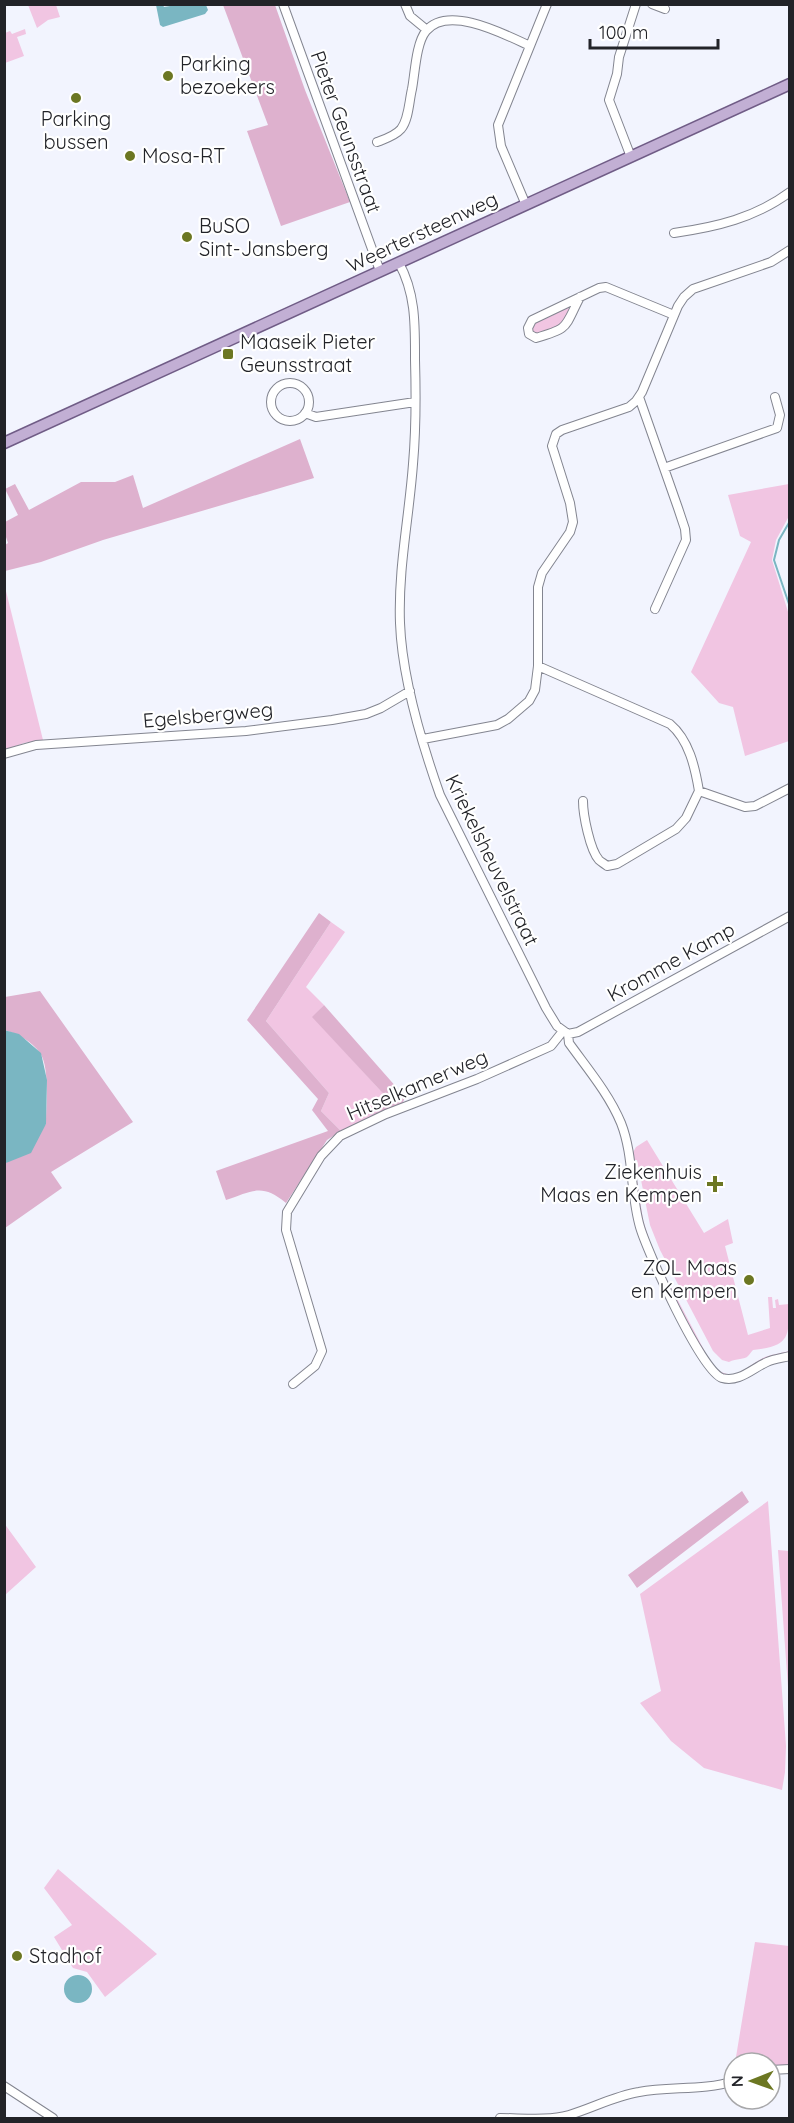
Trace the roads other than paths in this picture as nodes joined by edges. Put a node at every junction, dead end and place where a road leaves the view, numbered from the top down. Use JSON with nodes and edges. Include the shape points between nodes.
{"nodes":[{"id":1,"x":283,"y":4,"type":"edge"},
{"id":2,"x":405,"y":4,"type":"edge"},
{"id":3,"x":547,"y":4,"type":"edge"},
{"id":4,"x":636,"y":4,"type":"edge"},
{"id":5,"x":652,"y":4,"type":"edge"},
{"id":6,"x":665,"y":9,"type":"dead end"},
{"id":7,"x":427,"y":30,"type":"junction"},
{"id":8,"x":530,"y":46,"type":"junction"},
{"id":9,"x":789,"y":84,"type":"edge"},
{"id":10,"x":377,"y":142,"type":"dead end"},
{"id":11,"x":631,"y":157,"type":"junction"},
{"id":12,"x":789,"y":192,"type":"edge"},
{"id":13,"x":526,"y":205,"type":"junction"},
{"id":14,"x":674,"y":233,"type":"dead end"},
{"id":15,"x":789,"y":250,"type":"edge"},
{"id":16,"x":399,"y":263,"type":"junction"},
{"id":17,"x":380,"y":271,"type":"junction"},
{"id":18,"x":580,"y":297,"type":"junction"},
{"id":19,"x":674,"y":315,"type":"junction"},
{"id":20,"x":639,"y":397,"type":"junction"},
{"id":21,"x":775,"y":397,"type":"dead end"},
{"id":22,"x":415,"y":402,"type":"junction"},
{"id":23,"x":305,"y":413,"type":"junction"},
{"id":24,"x":4,"y":443,"type":"edge"},
{"id":25,"x":664,"y":468,"type":"junction"},
{"id":26,"x":655,"y":609,"type":"dead end"},
{"id":27,"x":538,"y":666,"type":"junction"},
{"id":28,"x":410,"y":691,"type":"junction"},
{"id":29,"x":423,"y":739,"type":"junction"},
{"id":30,"x":4,"y":754,"type":"edge"},
{"id":31,"x":789,"y":788,"type":"edge"},
{"id":32,"x":699,"y":791,"type":"junction"},
{"id":33,"x":583,"y":801,"type":"dead end"},
{"id":34,"x":789,"y":916,"type":"edge"},
{"id":35,"x":565,"y":1033,"type":"junction"},
{"id":36,"x":789,"y":1356,"type":"edge"},
{"id":37,"x":293,"y":1384,"type":"dead end"},
{"id":38,"x":722,"y":2085,"type":"edge"},
{"id":39,"x":4,"y":2086,"type":"edge"},
{"id":40,"x":53,"y":2118,"type":"edge"},
{"id":41,"x":500,"y":2118,"type":"edge"}],
"edges":[{"from":1,"to":17,"type":"street","name":"Pieter Geunsstraat"},
{"from":2,"to":7,"type":"street","via":[[410,16]]},
{"from":3,"to":8,"type":"street"},
{"from":4,"to":11,"type":"street","via":[[609,100]]},
{"from":5,"to":6,"type":"street"},
{"from":7,"to":8,"type":"street","via":[[446,21],[466,22]]},
{"from":7,"to":10,"type":"street","via":[[420,45],[404,124],[393,135]]},
{"from":8,"to":13,"type":"street","via":[[499,121],[498,133]]},
{"from":9,"to":11,"type":"main road","name":"Weertersteenweg"},
{"from":11,"to":13,"type":"main road","name":"Weertersteenweg"},
{"from":12,"to":14,"type":"street","via":[[750,215]]},
{"from":13,"to":16,"type":"main road","name":"Weertersteenweg"},
{"from":15,"to":19,"type":"street","via":[[771,262],[693,289]]},
{"from":16,"to":17,"type":"main road","name":"Weertersteenweg"},
{"from":16,"to":22,"type":"street","name":"Kriekelsheuvelstraat","via":[[414,305]]},
{"from":17,"to":24,"type":"main road","name":"Weertersteenweg"},
{"from":18,"to":18,"type":"street","via":[[532,320],[529,334],[536,338],[561,330]]},
{"from":18,"to":19,"type":"street","via":[[606,288]]},
{"from":19,"to":20,"type":"street"},
{"from":20,"to":25,"type":"street"},
{"from":20,"to":27,"type":"street","via":[[628,407],[562,430],[553,440],[555,461],[573,522],[542,573],[538,587]]},
{"from":21,"to":25,"type":"street","via":[[780,415],[777,428]]},
{"from":22,"to":23,"type":"street","via":[[316,417]]},
{"from":22,"to":28,"type":"street","name":"Kriekelsheuvelstraat","via":[[413,464],[400,584],[400,624]]},
{"from":23,"to":23,"type":"street","via":[[308,398],[303,388],[286,383],[276,389],[271,406],[278,416],[295,420]]},
{"from":25,"to":26,"type":"street","via":[[686,540]]},
{"from":27,"to":29,"type":"street","via":[[535,690],[508,719],[496,725]]},
{"from":27,"to":32,"type":"street","via":[[669,724],[685,741]]},
{"from":28,"to":29,"type":"street","name":"Kriekelsheuvelstraat"},
{"from":28,"to":30,"type":"street","name":"Egelsbergweg","via":[[366,714],[332,720],[36,745]]},
{"from":29,"to":35,"type":"street","name":"Kriekelsheuvelstraat","via":[[440,795],[546,1008]]},
{"from":31,"to":32,"type":"street","via":[[745,807]]},
{"from":32,"to":33,"type":"street","via":[[676,829],[608,866],[598,860]]},
{"from":34,"to":35,"type":"street","name":"Kromme Kamp","via":[[578,1032]]},
{"from":35,"to":36,"type":"street","name":"Kriekelsheuvelstraat","via":[[621,1123],[648,1250],[708,1366],[717,1376],[732,1379]]},
{"from":35,"to":37,"type":"street","name":"Hitselkamerweg","via":[[550,1046],[340,1136],[321,1156],[287,1212],[286,1230],[322,1351],[315,1366]]},
{"from":38,"to":41,"type":"street","via":[[639,2092],[553,2118]]},
{"from":39,"to":40,"type":"street"}]}
